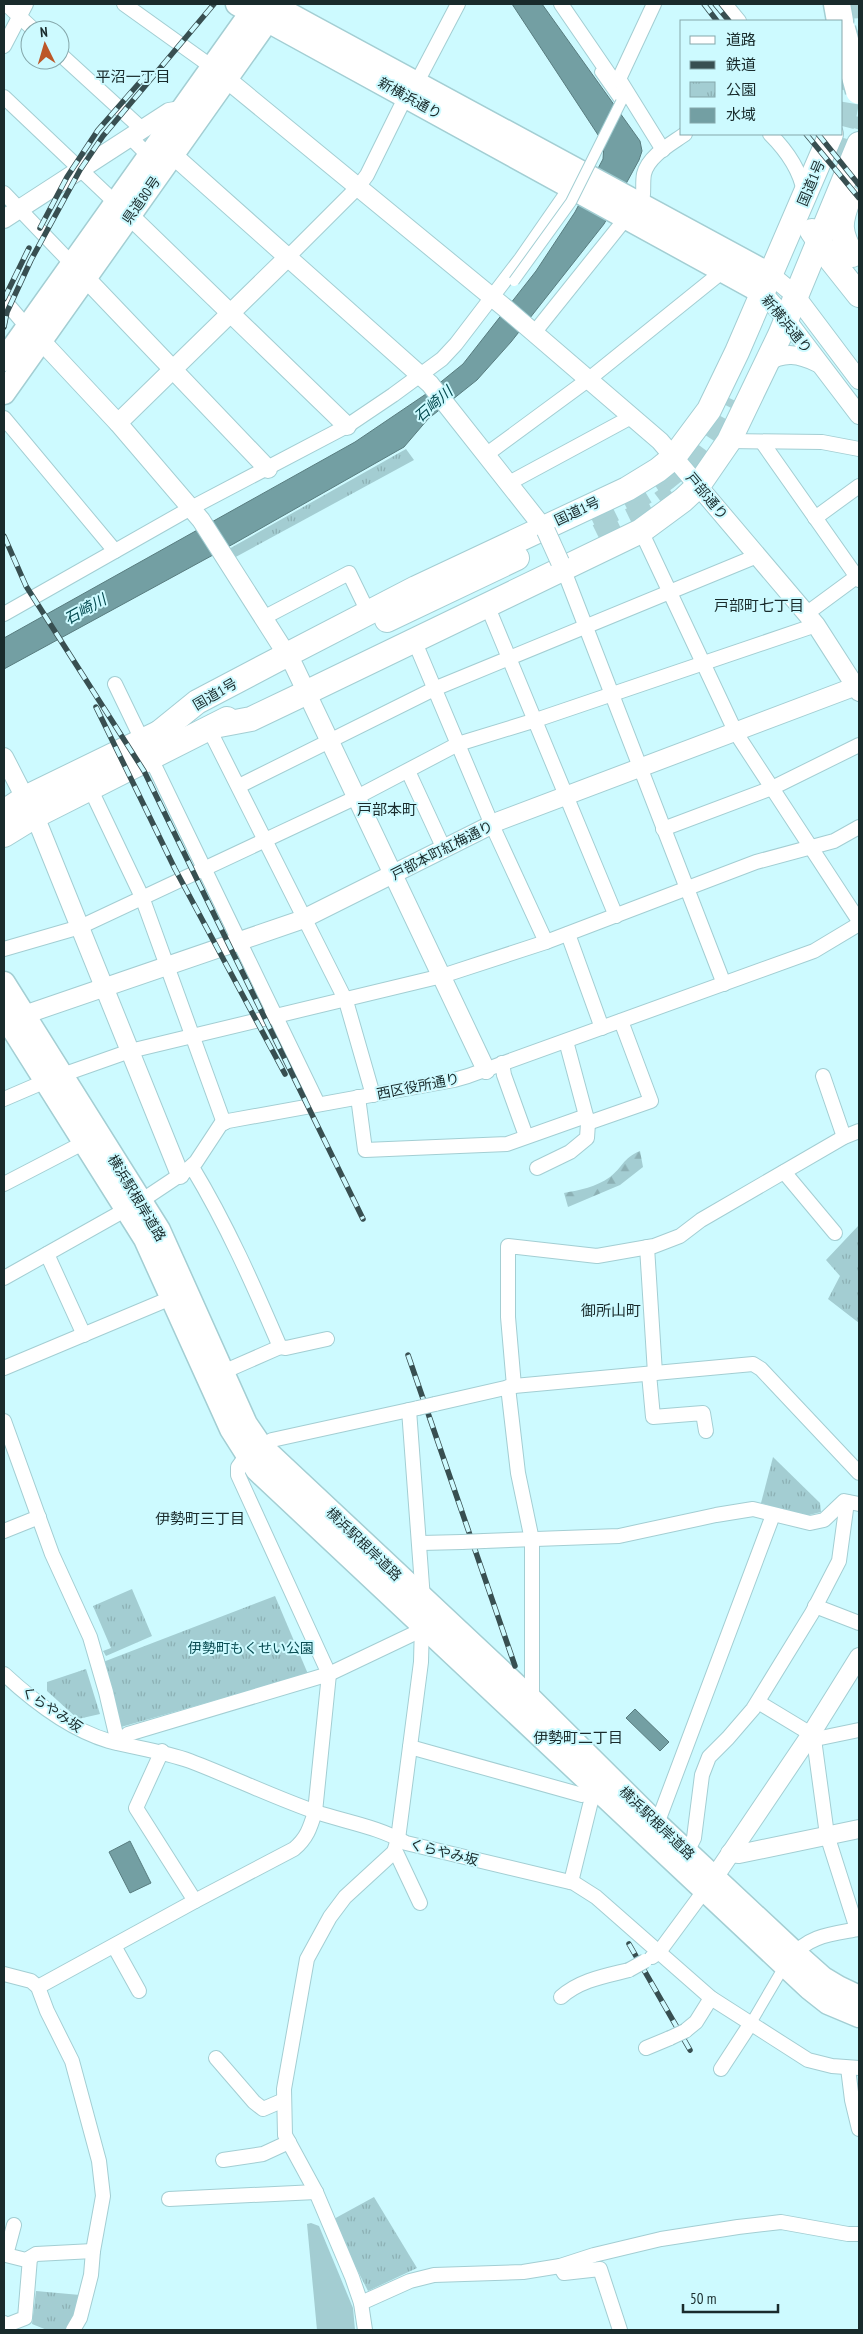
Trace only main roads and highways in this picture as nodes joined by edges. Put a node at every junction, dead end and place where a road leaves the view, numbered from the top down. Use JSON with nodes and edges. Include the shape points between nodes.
{"nodes":[{"id":1,"x":825,"y":4,"type":"edge"},
{"id":2,"x":837,"y":4,"type":"edge"},
{"id":3,"x":260,"y":8,"type":"edge"},
{"id":4,"x":828,"y":20,"type":"edge"},
{"id":5,"x":840,"y":20,"type":"edge"},
{"id":6,"x":843,"y":33,"type":"edge"},
{"id":7,"x":220,"y":73,"type":"junction"},
{"id":8,"x":859,"y":91,"type":"edge"},
{"id":9,"x":831,"y":135,"type":"edge"},
{"id":10,"x":150,"y":144,"type":"junction"},
{"id":11,"x":859,"y":144,"type":"tunnel mouth"},
{"id":12,"x":859,"y":171,"type":"tunnel mouth"},
{"id":13,"x":805,"y":198,"type":"junction"},
{"id":14,"x":627,"y":208,"type":"junction"},
{"id":15,"x":827,"y":218,"type":"junction"},
{"id":16,"x":818,"y":241,"type":"junction"},
{"id":17,"x":856,"y":260,"type":"edge"},
{"id":18,"x":767,"y":284,"type":"junction"},
{"id":19,"x":859,"y":294,"type":"edge"},
{"id":20,"x":34,"y":334,"type":"junction"},
{"id":21,"x":4,"y":360,"type":"edge"},
{"id":22,"x":4,"y":393,"type":"edge"},
{"id":23,"x":595,"y":528,"type":"tunnel mouth"},
{"id":24,"x":297,"y":673,"type":"junction"},
{"id":25,"x":151,"y":744,"type":"junction"},
{"id":26,"x":30,"y":807,"type":"junction"},
{"id":27,"x":4,"y":812,"type":"edge"},
{"id":28,"x":4,"y":835,"type":"edge"},
{"id":29,"x":4,"y":983,"type":"edge"},
{"id":30,"x":10,"y":1018,"type":"edge"},
{"id":31,"x":54,"y":1078,"type":"junction"},
{"id":32,"x":134,"y":1205,"type":"junction"},
{"id":33,"x":254,"y":1451,"type":"junction"},
{"id":34,"x":602,"y":1782,"type":"junction"},
{"id":35,"x":709,"y":1884,"type":"junction"},
{"id":36,"x":790,"y":1959,"type":"junction"},
{"id":37,"x":859,"y":1997,"type":"edge"},
{"id":38,"x":859,"y":2016,"type":"edge"}],
"edges":[{"from":1,"to":4,"type":"highway"},
{"from":2,"to":5,"type":"highway"},
{"from":3,"to":7,"type":"main road","name":"県道80号"},
{"from":3,"to":14,"type":"main road","name":"新横浜通り","via":[[581,186]]},
{"from":6,"to":8,"type":"highway","bridge":true},
{"from":7,"to":10,"type":"main road","name":"県道80号"},
{"from":7,"to":10,"type":"main road","name":"県道80号"},
{"from":9,"to":13,"type":"highway","name":"国道1号"},
{"from":10,"to":20,"type":"main road","name":"県道80号","via":[[122,210]]},
{"from":11,"to":15,"type":"highway","name":"国道1号"},
{"from":12,"to":17,"type":"highway","via":[[841,223],[843,238]]},
{"from":13,"to":16,"type":"highway","via":[[811,229]]},
{"from":13,"to":18,"type":"highway","name":"国道1号"},
{"from":14,"to":18,"type":"main road","name":"新横浜通り"},
{"from":14,"to":18,"type":"main road","name":"新横浜通り","via":[[723,271]]},
{"from":15,"to":16,"type":"highway","name":"国道1号"},
{"from":15,"to":17,"type":"highway"},
{"from":16,"to":19,"type":"highway"},
{"from":16,"to":24,"type":"highway","name":"国道1号","via":[[729,441],[698,486],[683,500],[641,530],[562,565],[414,640]]},
{"from":18,"to":24,"type":"highway","name":"国道1号","via":[[709,410],[674,457],[627,489],[368,612]]},
{"from":20,"to":21,"type":"main road","name":"県道80号"},
{"from":20,"to":22,"type":"main road","name":"県道80号"},
{"from":23,"to":24,"type":"highway","name":"国道1号"},
{"from":24,"to":25,"type":"highway","name":"国道1号","via":[[212,728]]},
{"from":24,"to":25,"type":"highway","name":"国道1号","via":[[197,702]]},
{"from":25,"to":26,"type":"highway","name":"国道1号"},
{"from":25,"to":26,"type":"highway","name":"国道1号","via":[[90,788]]},
{"from":26,"to":27,"type":"highway","name":"国道1号"},
{"from":26,"to":28,"type":"highway","name":"国道1号"},
{"from":29,"to":30,"type":"main road","name":"横浜駅根岸道路"},
{"from":30,"to":31,"type":"main road","name":"横浜駅根岸道路"},
{"from":31,"to":32,"type":"main road","name":"横浜駅根岸道路"},
{"from":31,"to":32,"type":"main road","name":"横浜駅根岸道路","via":[[83,1143]]},
{"from":32,"to":33,"type":"main road","name":"横浜駅根岸道路","via":[[158,1230],[246,1424]]},
{"from":32,"to":33,"type":"main road","name":"横浜駅根岸道路","via":[[145,1239],[231,1430]]},
{"from":33,"to":34,"type":"main road","name":"横浜駅根岸道路","via":[[532,1700]]},
{"from":33,"to":34,"type":"main road","name":"横浜駅根岸道路","via":[[257,1470],[422,1626]]},
{"from":34,"to":35,"type":"main road","name":"横浜駅根岸道路"},
{"from":34,"to":35,"type":"main road","name":"横浜駅根岸道路","via":[[657,1824],[687,1852]]},
{"from":35,"to":36,"type":"main road","name":"横浜駅根岸道路"},
{"from":36,"to":37,"type":"main road","name":"横浜駅根岸道路"},
{"from":36,"to":38,"type":"main road","name":"横浜駅根岸道路","via":[[809,1988],[828,2003]]}]}
